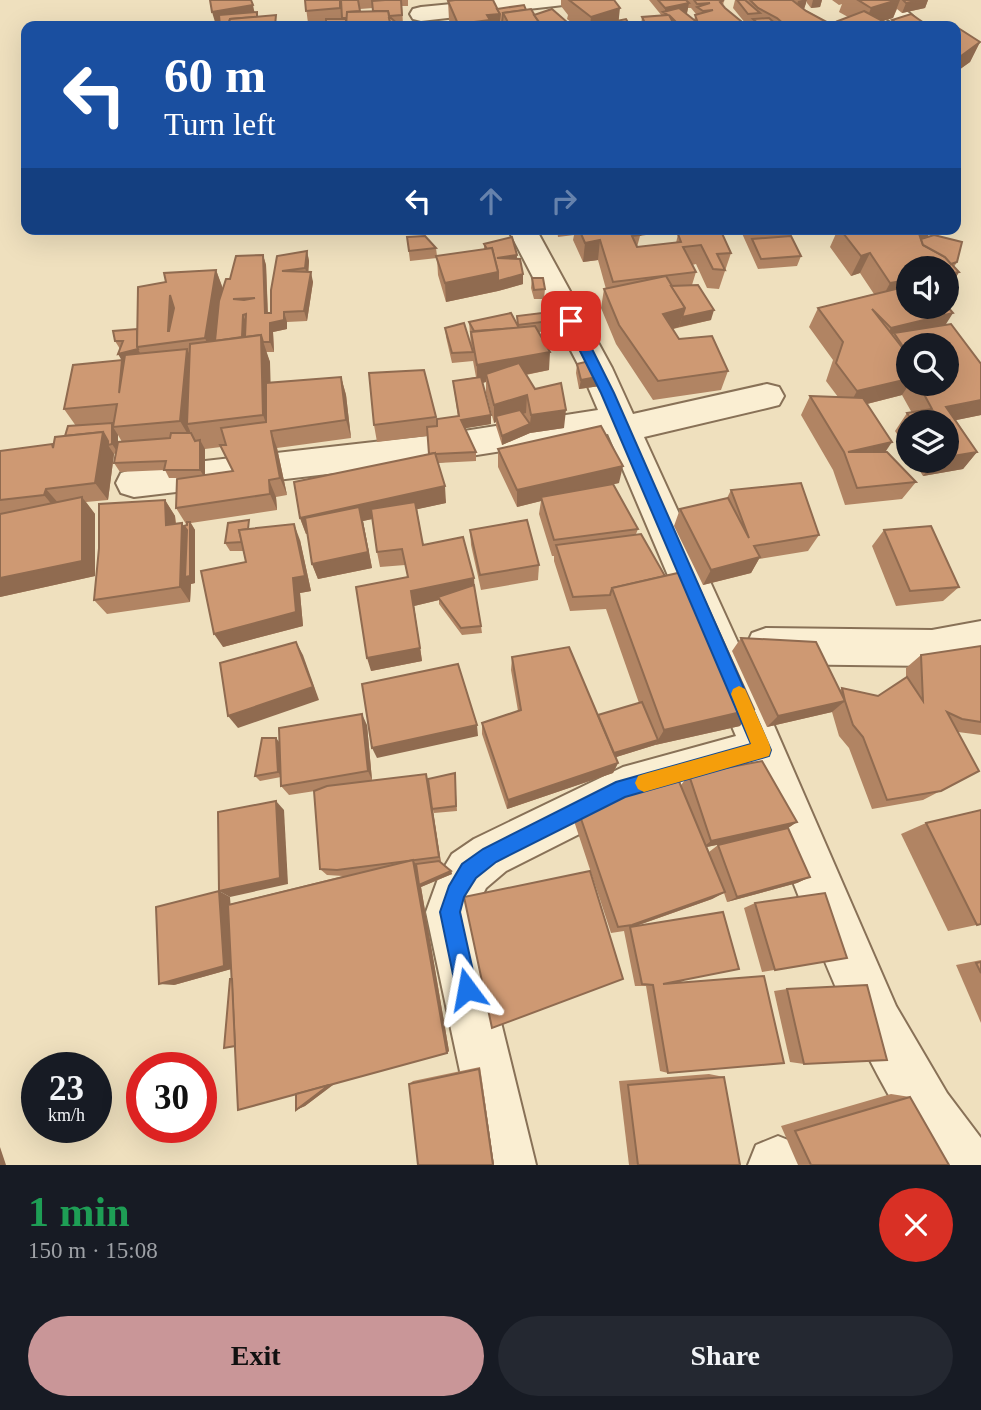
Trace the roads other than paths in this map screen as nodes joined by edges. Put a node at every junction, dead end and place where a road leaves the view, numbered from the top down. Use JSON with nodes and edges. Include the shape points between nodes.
{"nodes":[{"id":1,"x":555,"y":0,"type":"edge"},
{"id":2,"x":871,"y":0,"type":"edge"},
{"id":3,"x":421,"y":14,"type":"edge"},
{"id":4,"x":906,"y":21,"type":"edge"},
{"id":5,"x":525,"y":235,"type":"edge"},
{"id":6,"x":767,"y":396,"type":"dead end"},
{"id":7,"x":621,"y":424,"type":"junction"},
{"id":8,"x":134,"y":483,"type":"dead end"},
{"id":9,"x":981,"y":639,"type":"edge"},
{"id":10,"x":719,"y":645,"type":"junction"},
{"id":11,"x":762,"y":750,"type":"junction"},
{"id":12,"x":508,"y":1165,"type":"edge"},
{"id":13,"x":967,"y":1165,"type":"edge"}],
"edges":[{"from":1,"to":3,"type":"street"},
{"from":2,"to":4,"type":"street"},
{"from":5,"to":7,"type":"street"},
{"from":6,"to":7,"type":"street"},
{"from":7,"to":8,"type":"street"},
{"from":7,"to":10,"type":"street"},
{"from":9,"to":10,"type":"street","via":[[932,648]]},
{"from":10,"to":11,"type":"street"},
{"from":11,"to":12,"type":"street","via":[[623,789],[489,855],[469,871],[450,912]]},
{"from":11,"to":13,"type":"street","via":[[878,1024],[928,1112]]}]}
